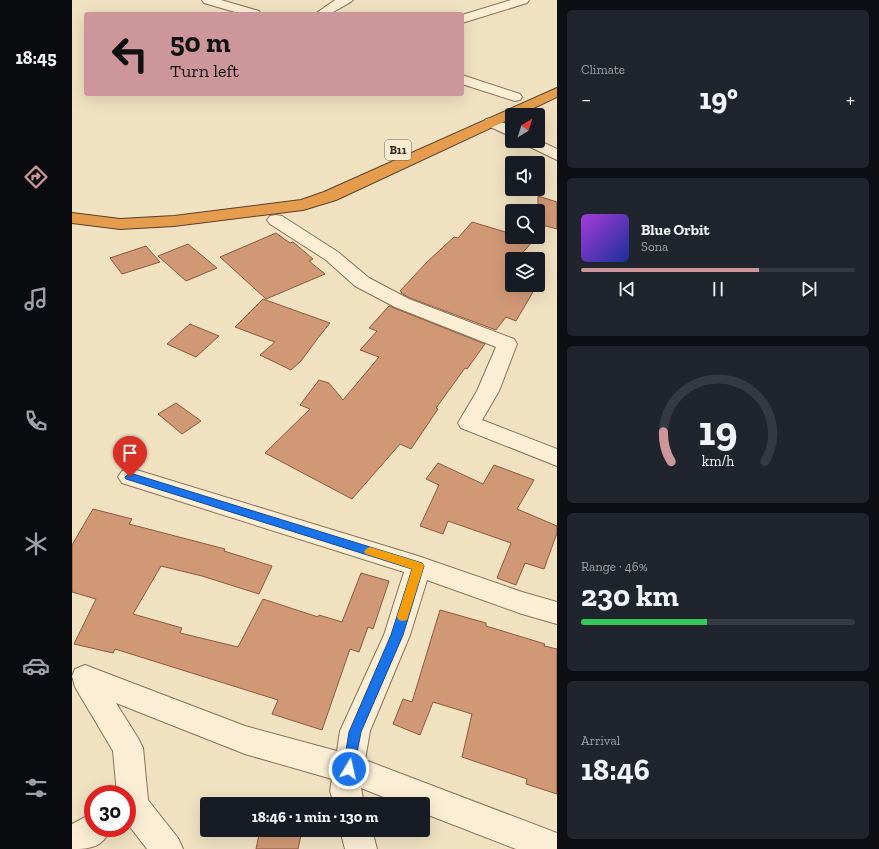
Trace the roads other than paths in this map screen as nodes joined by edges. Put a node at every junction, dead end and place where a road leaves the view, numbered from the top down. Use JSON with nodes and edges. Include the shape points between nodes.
{"nodes":[{"id":1,"x":347,"y":0,"type":"edge"},
{"id":2,"x":523,"y":0,"type":"edge"},
{"id":3,"x":218,"y":1,"type":"edge"},
{"id":4,"x":249,"y":12,"type":"edge"},
{"id":5,"x":324,"y":12,"type":"edge"},
{"id":6,"x":464,"y":18,"type":"edge"},
{"id":7,"x":464,"y":80,"type":"edge"},
{"id":8,"x":557,"y":80,"type":"edge"},
{"id":9,"x":557,"y":92,"type":"edge"},
{"id":10,"x":516,"y":97,"type":"junction"},
{"id":11,"x":491,"y":122,"type":"junction"},
{"id":12,"x":505,"y":129,"type":"edge"},
{"id":13,"x":544,"y":148,"type":"edge"},
{"id":14,"x":557,"y":155,"type":"edge"},
{"id":15,"x":236,"y":214,"type":"junction"},
{"id":16,"x":72,"y":218,"type":"edge"},
{"id":17,"x":276,"y":220,"type":"dead end"},
{"id":18,"x":557,"y":458,"type":"edge"},
{"id":19,"x":130,"y":477,"type":"dead end"},
{"id":20,"x":418,"y":566,"type":"junction"},
{"id":21,"x":557,"y":613,"type":"edge"},
{"id":22,"x":349,"y":769,"type":"junction"},
{"id":23,"x":129,"y":785,"type":"edge"},
{"id":24,"x":347,"y":797,"type":"edge"},
{"id":25,"x":136,"y":814,"type":"edge"},
{"id":26,"x":84,"y":835,"type":"edge"},
{"id":27,"x":358,"y":837,"type":"edge"},
{"id":28,"x":72,"y":842,"type":"edge"},
{"id":29,"x":167,"y":849,"type":"edge"},
{"id":30,"x":361,"y":849,"type":"edge"},
{"id":31,"x":557,"y":849,"type":"edge"}],
"edges":[{"from":1,"to":5,"type":"street"},
{"from":2,"to":6,"type":"street"},
{"from":3,"to":4,"type":"street"},
{"from":7,"to":10,"type":"street"},
{"from":8,"to":10,"type":"highway","number":"B11"},
{"from":9,"to":11,"type":"highway","number":"B11"},
{"from":10,"to":15,"type":"highway","number":"B11","via":[[292,198]]},
{"from":11,"to":12,"type":"street"},
{"from":11,"to":15,"type":"highway","number":"B11","via":[[330,196],[303,205]]},
{"from":13,"to":14,"type":"street"},
{"from":15,"to":16,"type":"highway","number":"B11","via":[[120,224]]},
{"from":17,"to":18,"type":"street","via":[[332,256],[362,282],[402,303],[507,344],[488,392],[469,423]]},
{"from":19,"to":20,"type":"street"},
{"from":20,"to":21,"type":"street","via":[[522,604]]},
{"from":20,"to":22,"type":"street","via":[[397,635],[355,732]]},
{"from":22,"to":23,"type":"street","via":[[245,740],[85,678],[128,748]]},
{"from":22,"to":24,"type":"street","via":[[345,791]]},
{"from":22,"to":31,"type":"street"},
{"from":25,"to":29,"type":"street"},
{"from":26,"to":28,"type":"street"},
{"from":27,"to":30,"type":"street"}]}
